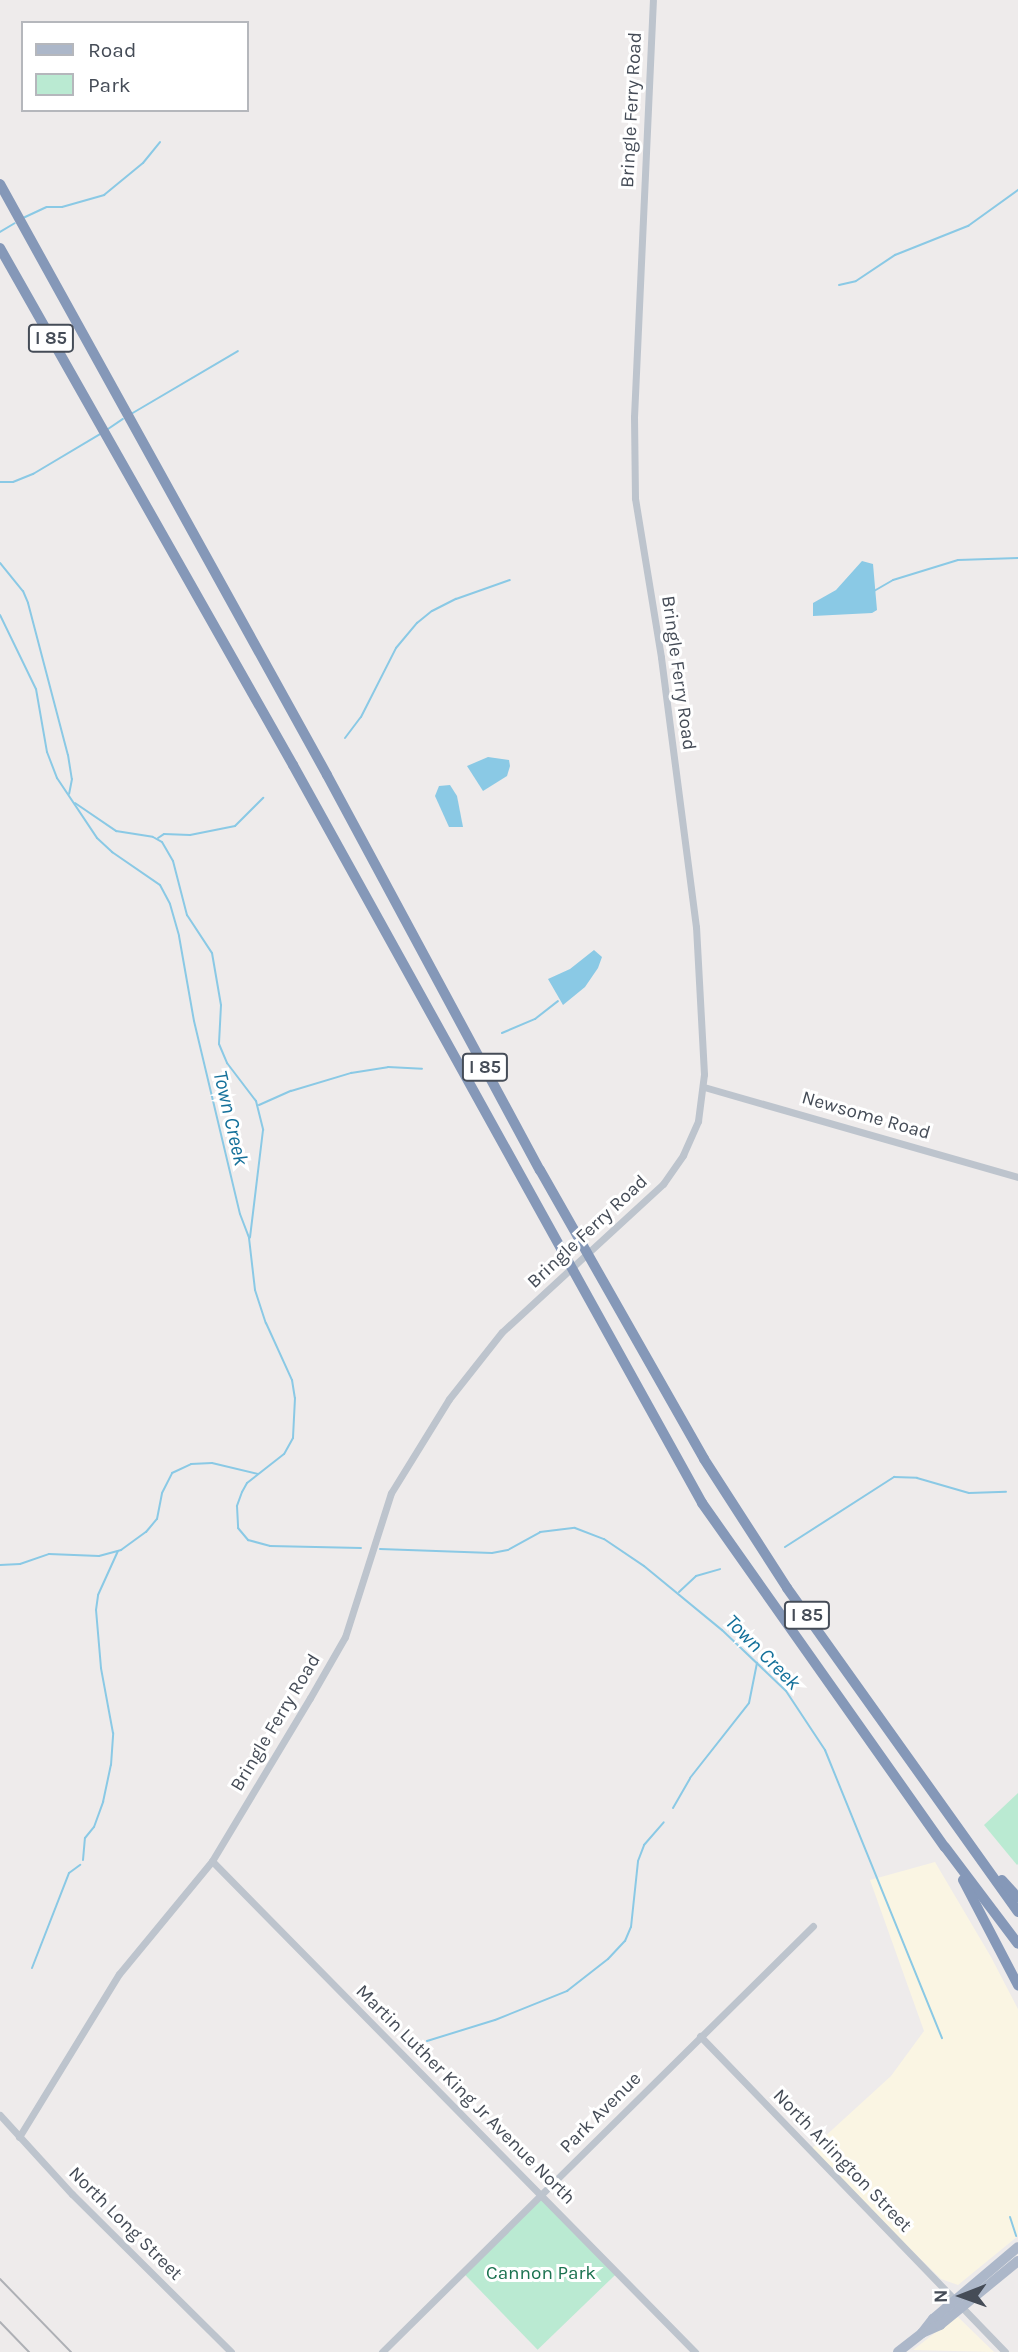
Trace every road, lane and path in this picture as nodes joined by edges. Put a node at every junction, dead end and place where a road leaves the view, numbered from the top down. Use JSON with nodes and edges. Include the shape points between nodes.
{"nodes":[{"id":1,"x":653,"y":0,"type":"edge"},
{"id":2,"x":0,"y":184,"type":"edge"},
{"id":3,"x":0,"y":248,"type":"edge"},
{"id":4,"x":704,"y":1087,"type":"junction"},
{"id":5,"x":1018,"y":1177,"type":"edge"},
{"id":6,"x":944,"y":1847,"type":"junction"},
{"id":7,"x":973,"y":1851,"type":"junction"},
{"id":8,"x":212,"y":1861,"type":"junction"},
{"id":9,"x":1018,"y":1898,"type":"edge"},
{"id":10,"x":1018,"y":1912,"type":"edge"},
{"id":11,"x":813,"y":1926,"type":"dead end"},
{"id":12,"x":1018,"y":1944,"type":"edge"},
{"id":13,"x":1018,"y":1985,"type":"edge"},
{"id":14,"x":700,"y":2036,"type":"junction"},
{"id":15,"x":0,"y":2115,"type":"edge"},
{"id":16,"x":19,"y":2137,"type":"junction"},
{"id":17,"x":541,"y":2195,"type":"junction"},
{"id":18,"x":1018,"y":2247,"type":"edge"},
{"id":19,"x":1018,"y":2261,"type":"edge"},
{"id":20,"x":958,"y":2304,"type":"junction"},
{"id":21,"x":231,"y":2352,"type":"edge"},
{"id":22,"x":382,"y":2352,"type":"edge"},
{"id":23,"x":695,"y":2352,"type":"edge"},
{"id":24,"x":898,"y":2352,"type":"edge"},
{"id":25,"x":1005,"y":2352,"type":"edge"}],
"edges":[{"from":1,"to":4,"type":"street","name":"Bringle Ferry Road","via":[[634,417],[635,498],[696,927]]},
{"from":2,"to":7,"type":"highway","number":"I 85","via":[[540,1170],[704,1459],[787,1588]]},
{"from":3,"to":6,"type":"highway","number":"I 85","via":[[702,1503]]},
{"from":4,"to":5,"type":"street","name":"Newsome Road"},
{"from":4,"to":8,"type":"street","name":"Bringle Ferry Road","via":[[698,1121],[663,1184],[502,1332],[474,1364],[406,1466],[382,1514],[345,1637]]},
{"from":6,"to":12,"type":"highway","number":"I 85"},
{"from":6,"to":13,"type":"highway"},
{"from":7,"to":9,"type":"highway"},
{"from":7,"to":10,"type":"highway","number":"I 85"},
{"from":8,"to":16,"type":"street","name":"Bringle Ferry Road","via":[[119,1974]]},
{"from":8,"to":17,"type":"street","name":"Martin Luther King Jr Avenue North"},
{"from":11,"to":14,"type":"street","name":"Park Avenue"},
{"from":14,"to":17,"type":"street","name":"Park Avenue"},
{"from":14,"to":20,"type":"street","name":"North Arlington Street"},
{"from":15,"to":16,"type":"street","name":"North Long Street"},
{"from":16,"to":21,"type":"street","name":"North Long Street"},
{"from":17,"to":22,"type":"street","name":"Park Avenue"},
{"from":17,"to":23,"type":"street","name":"Martin Luther King Jr Avenue North"},
{"from":18,"to":20,"type":"main road"},
{"from":19,"to":20,"type":"main road"},
{"from":20,"to":24,"type":"main road","via":[[933,2319]]},
{"from":20,"to":25,"type":"street","name":"North Arlington Street"}]}
